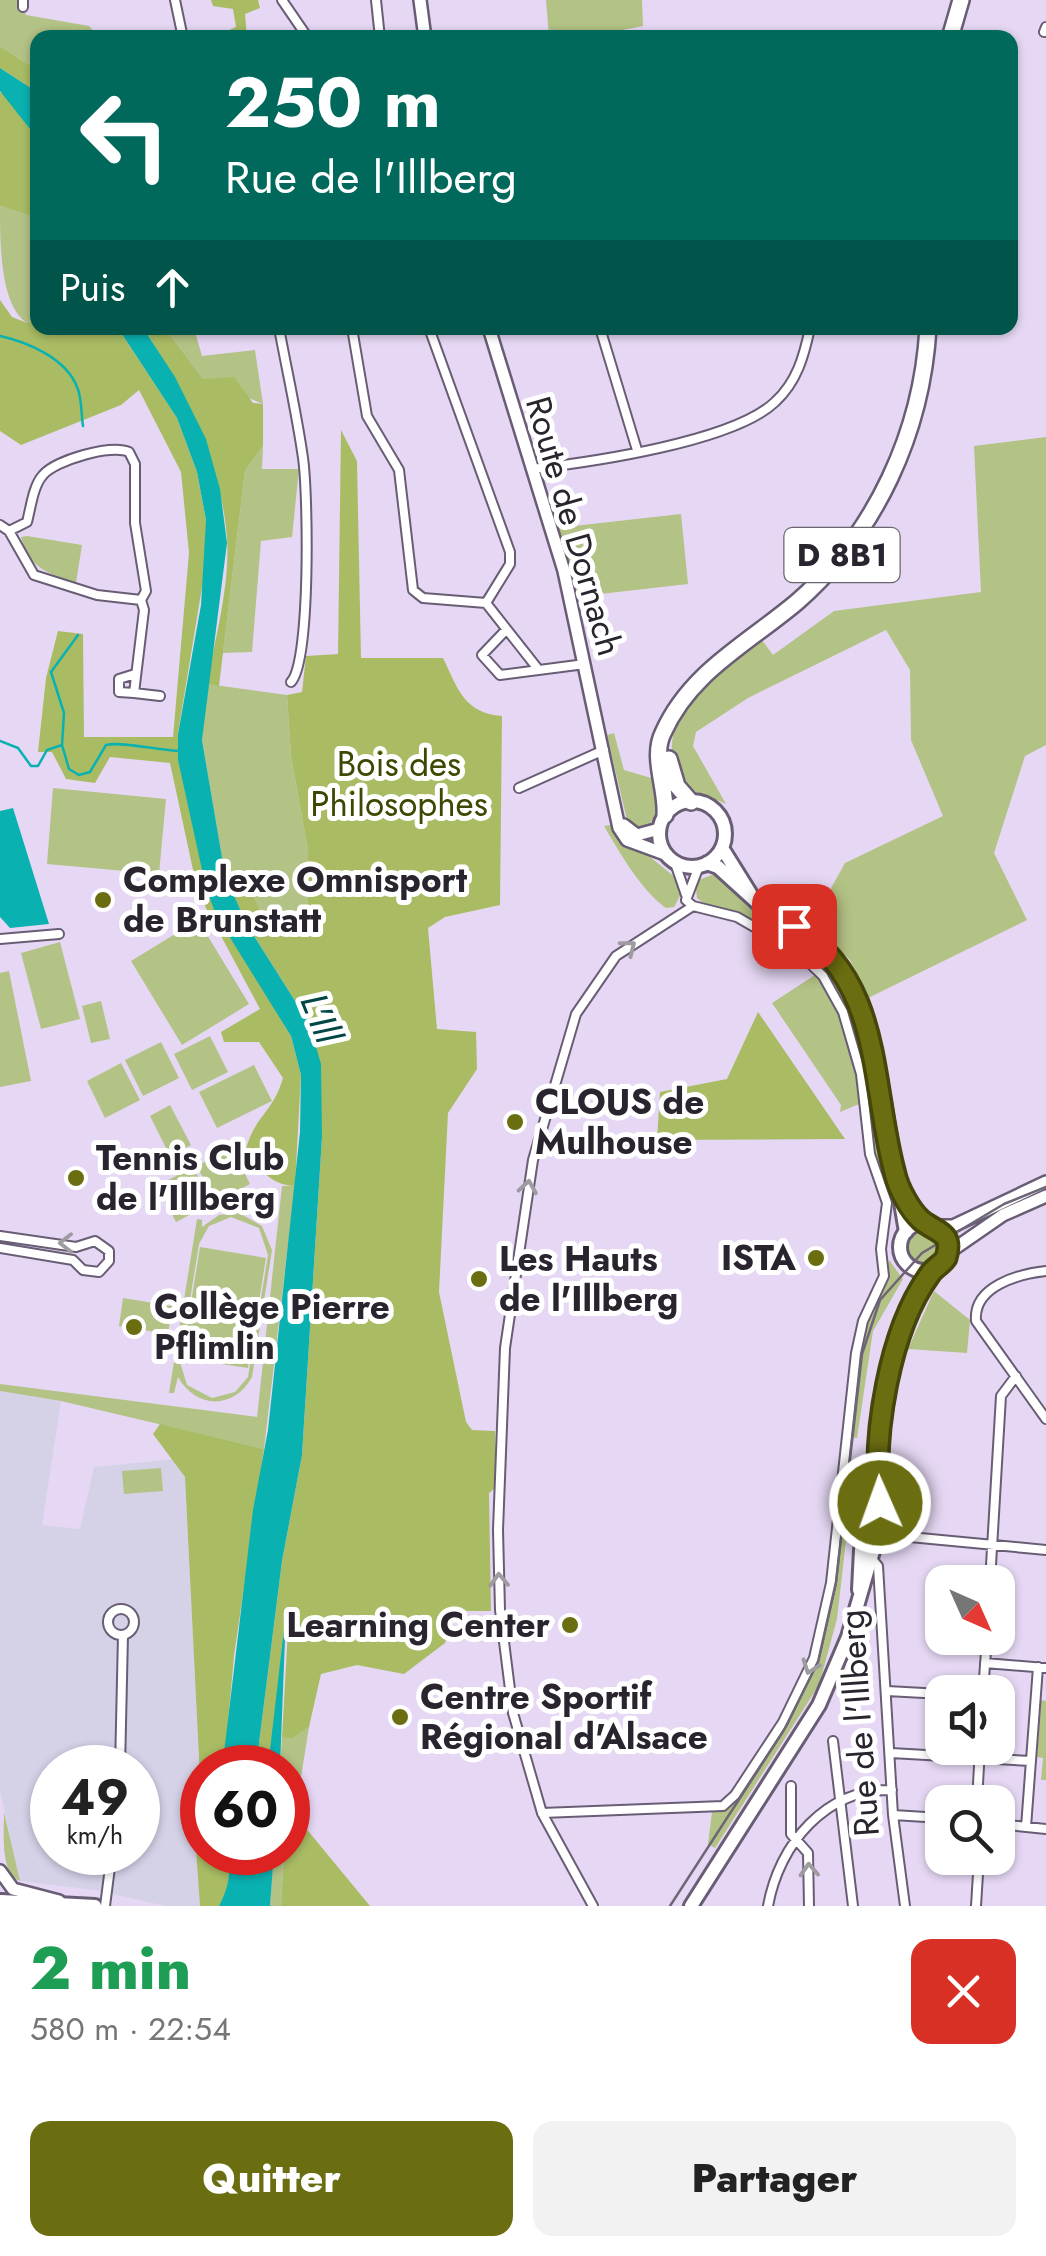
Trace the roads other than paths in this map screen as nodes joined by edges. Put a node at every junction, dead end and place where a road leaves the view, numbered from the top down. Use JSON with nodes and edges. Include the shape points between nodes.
{"nodes":[{"id":1,"x":175,"y":0,"type":"edge"},
{"id":2,"x":282,"y":0,"type":"edge"},
{"id":3,"x":376,"y":0,"type":"edge"},
{"id":4,"x":420,"y":0,"type":"edge"},
{"id":5,"x":961,"y":0,"type":"edge"},
{"id":6,"x":181,"y":30,"type":"edge"},
{"id":7,"x":303,"y":30,"type":"edge"},
{"id":8,"x":379,"y":30,"type":"edge"},
{"id":9,"x":424,"y":30,"type":"edge"},
{"id":10,"x":952,"y":30,"type":"edge"},
{"id":11,"x":280,"y":335,"type":"edge"},
{"id":12,"x":353,"y":335,"type":"edge"},
{"id":13,"x":432,"y":335,"type":"edge"},
{"id":14,"x":491,"y":335,"type":"edge"},
{"id":15,"x":602,"y":335,"type":"edge"},
{"id":16,"x":808,"y":335,"type":"edge"},
{"id":17,"x":927,"y":335,"type":"edge"},
{"id":18,"x":637,"y":450,"type":"junction"},
{"id":19,"x":532,"y":469,"type":"junction"},
{"id":20,"x":0,"y":525,"type":"edge"},
{"id":21,"x":9,"y":532,"type":"junction"},
{"id":22,"x":141,"y":600,"type":"junction"},
{"id":23,"x":486,"y":603,"type":"junction"},
{"id":24,"x":506,"y":630,"type":"junction"},
{"id":25,"x":585,"y":664,"type":"junction"},
{"id":26,"x":538,"y":669,"type":"junction"},
{"id":27,"x":136,"y":674,"type":"junction"},
{"id":28,"x":291,"y":682,"type":"dead end"},
{"id":29,"x":134,"y":693,"type":"junction"},
{"id":30,"x":160,"y":696,"type":"dead end"},
{"id":31,"x":667,"y":725,"type":"junction"},
{"id":32,"x":603,"y":745,"type":"junction"},
{"id":33,"x":519,"y":788,"type":"dead end"},
{"id":34,"x":691,"y":802,"type":"junction"},
{"id":35,"x":616,"y":803,"type":"junction"},
{"id":36,"x":662,"y":822,"type":"junction"},
{"id":37,"x":722,"y":848,"type":"junction"},
{"id":38,"x":670,"y":858,"type":"junction"},
{"id":39,"x":703,"y":865,"type":"junction"},
{"id":40,"x":750,"y":896,"type":"junction"},
{"id":41,"x":688,"y":900,"type":"junction"},
{"id":42,"x":59,"y":934,"type":"dead end"},
{"id":43,"x":0,"y":939,"type":"edge"},
{"id":44,"x":1046,"y":1182,"type":"edge"},
{"id":45,"x":898,"y":1186,"type":"junction"},
{"id":46,"x":1046,"y":1196,"type":"edge"},
{"id":47,"x":929,"y":1224,"type":"junction"},
{"id":48,"x":906,"y":1232,"type":"junction"},
{"id":49,"x":0,"y":1236,"type":"edge"},
{"id":50,"x":0,"y":1248,"type":"edge"},
{"id":51,"x":948,"y":1253,"type":"junction"},
{"id":52,"x":912,"y":1269,"type":"junction"},
{"id":53,"x":932,"y":1271,"type":"junction"},
{"id":54,"x":1046,"y":1271,"type":"edge"},
{"id":55,"x":917,"y":1296,"type":"junction"},
{"id":56,"x":1016,"y":1376,"type":"junction"},
{"id":57,"x":1046,"y":1419,"type":"edge"},
{"id":58,"x":876,"y":1481,"type":"junction"},
{"id":59,"x":878,"y":1534,"type":"junction"},
{"id":60,"x":864,"y":1543,"type":"junction"},
{"id":61,"x":992,"y":1546,"type":"junction"},
{"id":62,"x":1046,"y":1550,"type":"edge"},
{"id":63,"x":872,"y":1559,"type":"junction"},
{"id":64,"x":991,"y":1565,"type":"edge"},
{"id":65,"x":860,"y":1590,"type":"junction"},
{"id":66,"x":123,"y":1635,"type":"dead end"},
{"id":67,"x":986,"y":1655,"type":"edge"},
{"id":68,"x":985,"y":1663,"type":"junction"},
{"id":69,"x":1042,"y":1668,"type":"edge"},
{"id":70,"x":985,"y":1675,"type":"edge"},
{"id":71,"x":887,"y":1691,"type":"junction"},
{"id":72,"x":925,"y":1693,"type":"edge"},
{"id":73,"x":833,"y":1742,"type":"dead end"},
{"id":74,"x":121,"y":1745,"type":"edge"},
{"id":75,"x":891,"y":1753,"type":"junction"},
{"id":76,"x":925,"y":1753,"type":"edge"},
{"id":77,"x":1015,"y":1758,"type":"edge"},
{"id":78,"x":1031,"y":1761,"type":"junction"},
{"id":79,"x":792,"y":1786,"type":"dead end"},
{"id":80,"x":892,"y":1790,"type":"junction"},
{"id":81,"x":840,"y":1799,"type":"junction"},
{"id":82,"x":542,"y":1813,"type":"junction"},
{"id":83,"x":893,"y":1815,"type":"junction"},
{"id":84,"x":925,"y":1817,"type":"edge"},
{"id":85,"x":1015,"y":1826,"type":"edge"},
{"id":86,"x":1026,"y":1827,"type":"junction"},
{"id":87,"x":1046,"y":1829,"type":"edge"},
{"id":88,"x":797,"y":1839,"type":"junction"},
{"id":89,"x":0,"y":1871,"type":"edge"},
{"id":90,"x":109,"y":1875,"type":"edge"},
{"id":91,"x":978,"y":1875,"type":"edge"},
{"id":92,"x":0,"y":1900,"type":"edge"},
{"id":93,"x":66,"y":1905,"type":"edge"},
{"id":94,"x":95,"y":1906,"type":"edge"},
{"id":95,"x":105,"y":1906,"type":"edge"},
{"id":96,"x":592,"y":1906,"type":"edge"},
{"id":97,"x":691,"y":1906,"type":"edge"},
{"id":98,"x":768,"y":1906,"type":"edge"},
{"id":99,"x":809,"y":1906,"type":"edge"},
{"id":100,"x":852,"y":1906,"type":"edge"},
{"id":101,"x":905,"y":1906,"type":"edge"},
{"id":102,"x":976,"y":1906,"type":"edge"}],
"edges":[{"from":1,"to":6,"type":"street"},
{"from":2,"to":7,"type":"street"},
{"from":3,"to":8,"type":"street"},
{"from":4,"to":9,"type":"main road"},
{"from":5,"to":10,"type":"highway"},
{"from":11,"to":28,"type":"street","via":[[304,474],[306,596],[299,671]]},
{"from":12,"to":23,"type":"street","via":[[368,416],[400,470],[413,590],[422,598]]},
{"from":13,"to":23,"type":"street","via":[[510,552],[510,564]]},
{"from":14,"to":19,"type":"main road","name":"Route de Dornach"},
{"from":15,"to":18,"type":"street"},
{"from":16,"to":18,"type":"street","via":[[797,374],[763,412],[716,432]]},
{"from":17,"to":31,"type":"highway","number":"D 8B1","via":[[907,438],[858,534],[797,601],[684,692]]},
{"from":18,"to":19,"type":"street"},
{"from":19,"to":25,"type":"main road","name":"Route de Dornach"},
{"from":20,"to":21,"type":"street"},
{"from":21,"to":22,"type":"street","via":[[34,575]]},
{"from":21,"to":22,"type":"street","via":[[26,522],[45,472],[122,448],[134,464],[135,523],[146,578]]},
{"from":22,"to":27,"type":"street"},
{"from":23,"to":24,"type":"street"},
{"from":24,"to":26,"type":"street"},
{"from":24,"to":26,"type":"street","via":[[483,650],[489,664],[500,675]]},
{"from":25,"to":26,"type":"street"},
{"from":25,"to":32,"type":"main road","name":"Route de Dornach"},
{"from":27,"to":29,"type":"street"},
{"from":27,"to":29,"type":"street","via":[[119,679],[119,692]]},
{"from":29,"to":30,"type":"street"},
{"from":31,"to":34,"type":"highway","via":[[671,773]]},
{"from":31,"to":36,"type":"highway","number":"D 8B1","via":[[659,744]]},
{"from":32,"to":33,"type":"street"},
{"from":32,"to":35,"type":"main road","name":"Route de Dornach"},
{"from":34,"to":36,"type":"main road"},
{"from":34,"to":37,"type":"main road","via":[[718,814]]},
{"from":35,"to":36,"type":"main road","via":[[632,834],[648,835]]},
{"from":35,"to":38,"type":"main road","name":"Route de Dornach","via":[[623,836]]},
{"from":36,"to":38,"type":"main road"},
{"from":37,"to":39,"type":"main road"},
{"from":37,"to":40,"type":"main road"},
{"from":38,"to":39,"type":"main road"},
{"from":38,"to":41,"type":"street"},
{"from":39,"to":40,"type":"main road"},
{"from":39,"to":41,"type":"street"},
{"from":40,"to":45,"type":"main road","via":[[818,942],[858,999]]},
{"from":82,"to":41,"type":"street","one_way":true,"via":[[513,1713],[498,1530],[505,1348],[530,1179],[562,1053],[584,997],[626,948]]},
{"from":41,"to":82,"type":"street","one_way":true,"via":[[766,932],[823,976],[853,1043],[872,1159],[887,1203],[885,1270],[859,1336],[826,1613],[808,1675],[783,1722],[735,1795],[715,1808]]},
{"from":42,"to":43,"type":"street"},
{"from":44,"to":47,"type":"main road","via":[[953,1226]]},
{"from":45,"to":47,"type":"main road"},
{"from":45,"to":48,"type":"main road"},
{"from":46,"to":51,"type":"main road","via":[[1002,1215]]},
{"from":47,"to":48,"type":"main road"},
{"from":47,"to":51,"type":"main road","via":[[946,1237]]},
{"from":48,"to":52,"type":"main road","via":[[900,1253]]},
{"from":50,"to":49,"type":"street","one_way":true,"via":[[73,1260],[91,1273],[109,1261],[109,1251],[95,1241],[76,1247]]},
{"from":51,"to":53,"type":"main road"},
{"from":52,"to":53,"type":"main road"},
{"from":52,"to":55,"type":"main road"},
{"from":53,"to":55,"type":"main road","name":"Rue de l'Illberg"},
{"from":54,"to":56,"type":"street","via":[[1005,1281],[975,1312]]},
{"from":55,"to":58,"type":"main road","name":"Rue de l'Illberg","via":[[892,1366]]},
{"from":56,"to":57,"type":"street"},
{"from":56,"to":61,"type":"street","via":[[1001,1396]]},
{"from":58,"to":59,"type":"main road","name":"Rue de l'Illberg"},
{"from":58,"to":60,"type":"main road","name":"Rue de l'Illberg"},
{"from":59,"to":61,"type":"street"},
{"from":59,"to":63,"type":"main road","name":"Rue de l'Illberg"},
{"from":60,"to":63,"type":"main road"},
{"from":60,"to":65,"type":"main road","name":"Rue de l'Illberg"},
{"from":61,"to":62,"type":"street"},
{"from":61,"to":64,"type":"street"},
{"from":63,"to":65,"type":"main road"},
{"from":63,"to":71,"type":"street","name":"Rue de l'Illberg","via":[[878,1566]]},
{"from":65,"to":97,"type":"main road","via":[[819,1706]]},
{"from":66,"to":74,"type":"street"},
{"from":67,"to":68,"type":"street"},
{"from":68,"to":69,"type":"street"},
{"from":68,"to":70,"type":"street"},
{"from":69,"to":78,"type":"street"},
{"from":71,"to":72,"type":"street"},
{"from":71,"to":75,"type":"street","name":"Rue de l'Illberg"},
{"from":73,"to":81,"type":"street"},
{"from":75,"to":76,"type":"street"},
{"from":75,"to":80,"type":"street","name":"Rue de l'Illberg"},
{"from":77,"to":78,"type":"street"},
{"from":78,"to":86,"type":"street"},
{"from":79,"to":88,"type":"street","via":[[791,1834]]},
{"from":80,"to":81,"type":"street"},
{"from":80,"to":83,"type":"street","name":"Rue de l'Illberg"},
{"from":81,"to":88,"type":"street"},
{"from":81,"to":100,"type":"street"},
{"from":82,"to":96,"type":"street"},
{"from":83,"to":84,"type":"street"},
{"from":83,"to":101,"type":"street","name":"Rue de l'Illberg"},
{"from":85,"to":86,"type":"street"},
{"from":86,"to":87,"type":"street"},
{"from":88,"to":98,"type":"street","via":[[778,1870]]},
{"from":99,"to":88,"type":"street","one_way":true,"via":[[808,1853]]},
{"from":89,"to":93,"type":"main road","via":[[13,1888]]},
{"from":90,"to":95,"type":"street"},
{"from":91,"to":102,"type":"street"},
{"from":92,"to":93,"type":"main road"},
{"from":93,"to":94,"type":"main road"}]}
